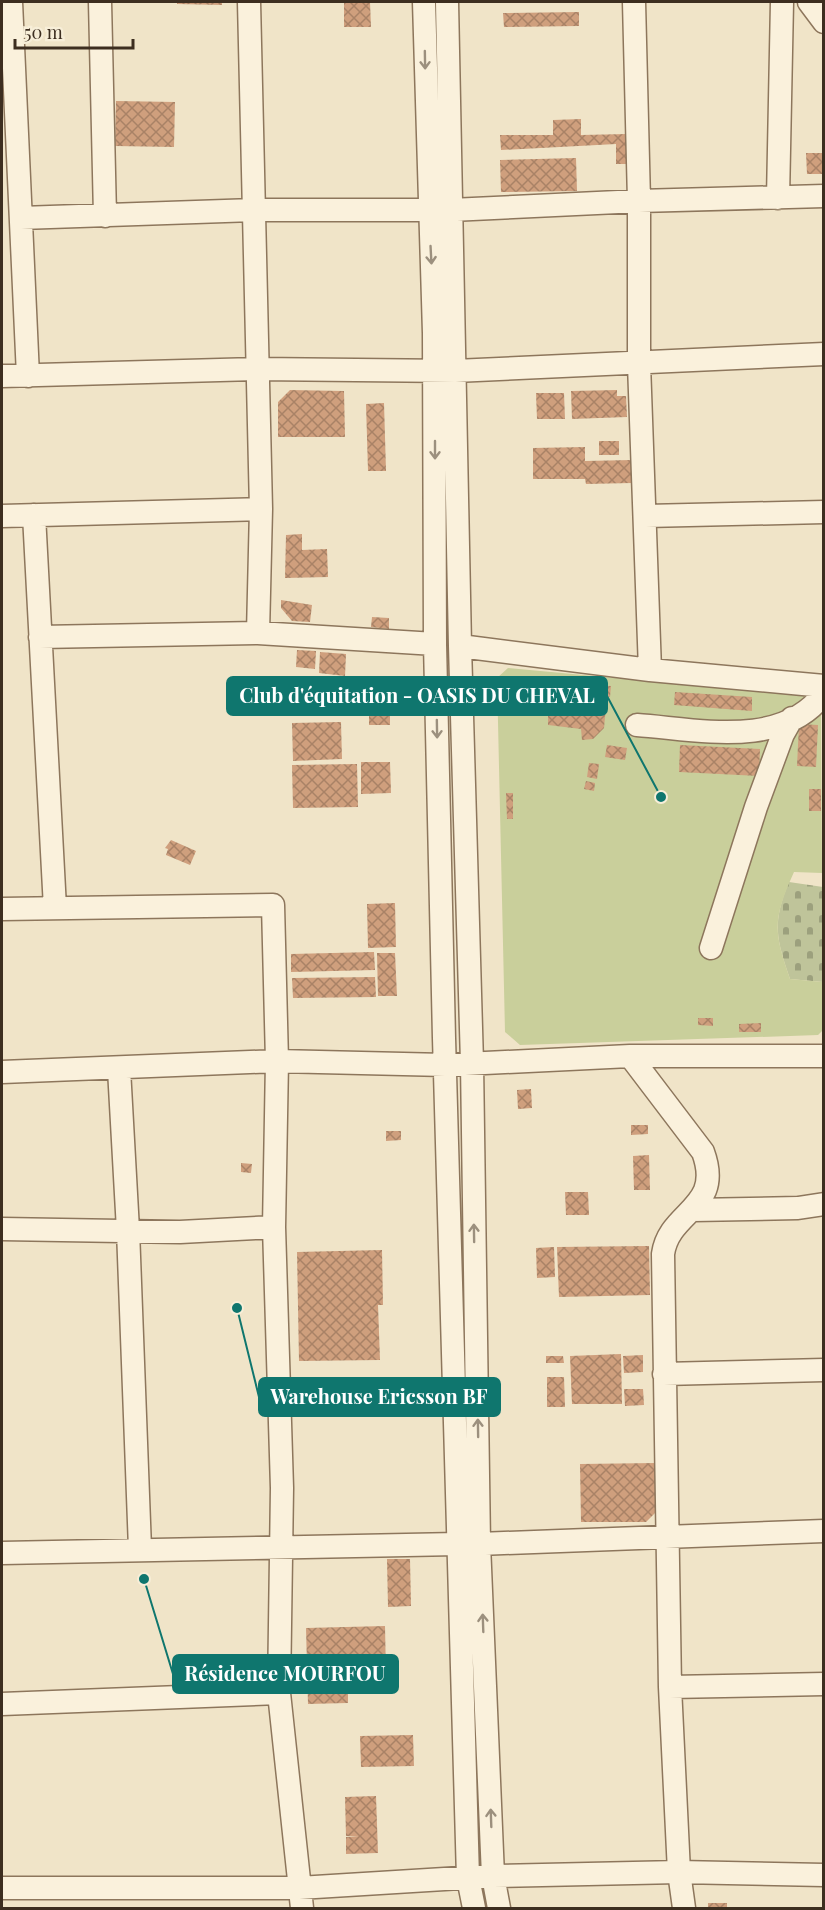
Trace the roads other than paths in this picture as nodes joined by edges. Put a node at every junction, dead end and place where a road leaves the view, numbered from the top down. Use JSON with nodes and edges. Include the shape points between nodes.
{"nodes":[{"id":1,"x":11,"y":2,"type":"edge"},
{"id":2,"x":100,"y":2,"type":"edge"},
{"id":3,"x":249,"y":2,"type":"edge"},
{"id":4,"x":424,"y":2,"type":"edge"},
{"id":5,"x":447,"y":2,"type":"edge"},
{"id":6,"x":634,"y":2,"type":"edge"},
{"id":7,"x":782,"y":2,"type":"edge"},
{"id":8,"x":809,"y":2,"type":"edge"},
{"id":9,"x":824,"y":22,"type":"edge"},
{"id":10,"x":824,"y":196,"type":"edge"},
{"id":11,"x":778,"y":198,"type":"junction"},
{"id":12,"x":639,"y":201,"type":"junction"},
{"id":13,"x":254,"y":210,"type":"junction"},
{"id":14,"x":440,"y":210,"type":"junction"},
{"id":15,"x":105,"y":216,"type":"junction"},
{"id":16,"x":21,"y":218,"type":"junction"},
{"id":17,"x":824,"y":354,"type":"edge"},
{"id":18,"x":639,"y":364,"type":"junction"},
{"id":19,"x":257,"y":369,"type":"junction"},
{"id":20,"x":445,"y":371,"type":"junction"},
{"id":21,"x":2,"y":376,"type":"edge"},
{"id":22,"x":28,"y":376,"type":"junction"},
{"id":23,"x":261,"y":509,"type":"junction"},
{"id":24,"x":824,"y":513,"type":"edge"},
{"id":25,"x":34,"y":515,"type":"junction"},
{"id":26,"x":2,"y":516,"type":"edge"},
{"id":27,"x":646,"y":516,"type":"junction"},
{"id":28,"x":258,"y":633,"type":"junction"},
{"id":29,"x":40,"y":637,"type":"junction"},
{"id":30,"x":435,"y":644,"type":"junction"},
{"id":31,"x":460,"y":645,"type":"junction"},
{"id":32,"x":650,"y":670,"type":"junction"},
{"id":33,"x":823,"y":694,"type":"edge"},
{"id":34,"x":792,"y":718,"type":"junction"},
{"id":35,"x":637,"y":725,"type":"dead end"},
{"id":36,"x":55,"y":908,"type":"junction"},
{"id":37,"x":2,"y":909,"type":"edge"},
{"id":38,"x":711,"y":948,"type":"dead end"},
{"id":39,"x":630,"y":1056,"type":"junction"},
{"id":40,"x":824,"y":1056,"type":"edge"},
{"id":41,"x":277,"y":1061,"type":"junction"},
{"id":42,"x":472,"y":1064,"type":"junction"},
{"id":43,"x":445,"y":1065,"type":"junction"},
{"id":44,"x":119,"y":1069,"type":"junction"},
{"id":45,"x":2,"y":1072,"type":"edge"},
{"id":46,"x":824,"y":1204,"type":"edge"},
{"id":47,"x":693,"y":1210,"type":"junction"},
{"id":48,"x":274,"y":1227,"type":"junction"},
{"id":49,"x":2,"y":1229,"type":"edge"},
{"id":50,"x":128,"y":1230,"type":"junction"},
{"id":51,"x":824,"y":1370,"type":"edge"},
{"id":52,"x":664,"y":1374,"type":"junction"},
{"id":53,"x":824,"y":1531,"type":"edge"},
{"id":54,"x":666,"y":1538,"type":"junction"},
{"id":55,"x":457,"y":1544,"type":"junction"},
{"id":56,"x":479,"y":1544,"type":"junction"},
{"id":57,"x":281,"y":1546,"type":"junction"},
{"id":58,"x":140,"y":1549,"type":"junction"},
{"id":59,"x":2,"y":1553,"type":"edge"},
{"id":60,"x":824,"y":1684,"type":"edge"},
{"id":61,"x":670,"y":1687,"type":"junction"},
{"id":62,"x":279,"y":1693,"type":"junction"},
{"id":63,"x":2,"y":1704,"type":"edge"},
{"id":64,"x":679,"y":1872,"type":"junction"},
{"id":65,"x":824,"y":1875,"type":"edge"},
{"id":66,"x":493,"y":1876,"type":"junction"},
{"id":67,"x":468,"y":1878,"type":"junction"},
{"id":68,"x":2,"y":1888,"type":"edge"},
{"id":69,"x":300,"y":1897,"type":"edge"},
{"id":70,"x":474,"y":1908,"type":"edge"},
{"id":71,"x":499,"y":1908,"type":"edge"},
{"id":72,"x":684,"y":1908,"type":"edge"}],
"edges":[{"from":1,"to":16,"type":"street"},
{"from":2,"to":15,"type":"street"},
{"from":3,"to":13,"type":"street"},
{"from":4,"to":14,"type":"street","one_way":true},
{"from":5,"to":14,"type":"street"},
{"from":6,"to":12,"type":"street"},
{"from":7,"to":11,"type":"street"},
{"from":8,"to":9,"type":"street"},
{"from":10,"to":11,"type":"street"},
{"from":11,"to":12,"type":"street"},
{"from":12,"to":14,"type":"street"},
{"from":12,"to":18,"type":"street"},
{"from":13,"to":14,"type":"street"},
{"from":13,"to":15,"type":"street"},
{"from":13,"to":19,"type":"street"},
{"from":14,"to":20,"type":"street"},
{"from":15,"to":16,"type":"street"},
{"from":16,"to":22,"type":"street"},
{"from":17,"to":18,"type":"street"},
{"from":18,"to":20,"type":"street"},
{"from":18,"to":27,"type":"street"},
{"from":19,"to":20,"type":"street"},
{"from":19,"to":22,"type":"street"},
{"from":19,"to":23,"type":"street"},
{"from":20,"to":30,"type":"street","one_way":true},
{"from":20,"to":31,"type":"street"},
{"from":21,"to":22,"type":"street"},
{"from":23,"to":25,"type":"street"},
{"from":23,"to":28,"type":"street"},
{"from":24,"to":27,"type":"street"},
{"from":25,"to":26,"type":"street"},
{"from":25,"to":29,"type":"street"},
{"from":27,"to":32,"type":"street"},
{"from":28,"to":29,"type":"street"},
{"from":28,"to":30,"type":"street"},
{"from":29,"to":36,"type":"street"},
{"from":30,"to":43,"type":"street","one_way":true},
{"from":31,"to":32,"type":"street"},
{"from":31,"to":42,"type":"street"},
{"from":32,"to":33,"type":"street"},
{"from":33,"to":34,"type":"street","via":[[816,704]]},
{"from":34,"to":35,"type":"street","via":[[746,732]]},
{"from":34,"to":38,"type":"street","via":[[756,807]]},
{"from":36,"to":37,"type":"street"},
{"from":36,"to":41,"type":"street","via":[[273,905]]},
{"from":39,"to":40,"type":"street"},
{"from":39,"to":42,"type":"street"},
{"from":39,"to":47,"type":"street","via":[[703,1152],[710,1170]]},
{"from":41,"to":43,"type":"street"},
{"from":41,"to":44,"type":"street"},
{"from":41,"to":48,"type":"street"},
{"from":42,"to":43,"type":"street"},
{"from":56,"to":42,"type":"street","one_way":true},
{"from":43,"to":55,"type":"street"},
{"from":44,"to":45,"type":"street"},
{"from":44,"to":50,"type":"street"},
{"from":46,"to":47,"type":"street"},
{"from":47,"to":52,"type":"street","via":[[665,1240]]},
{"from":48,"to":50,"type":"street","via":[[180,1232]]},
{"from":48,"to":57,"type":"street"},
{"from":49,"to":50,"type":"street"},
{"from":50,"to":58,"type":"street"},
{"from":51,"to":52,"type":"street"},
{"from":52,"to":54,"type":"street"},
{"from":53,"to":54,"type":"street"},
{"from":54,"to":56,"type":"street"},
{"from":54,"to":61,"type":"street"},
{"from":55,"to":57,"type":"street"},
{"from":55,"to":67,"type":"street"},
{"from":66,"to":56,"type":"street","one_way":true},
{"from":57,"to":58,"type":"street"},
{"from":57,"to":62,"type":"street"},
{"from":58,"to":59,"type":"street"},
{"from":60,"to":61,"type":"street"},
{"from":61,"to":64,"type":"street"},
{"from":62,"to":63,"type":"street"},
{"from":62,"to":69,"type":"street"},
{"from":64,"to":65,"type":"street"},
{"from":64,"to":66,"type":"street"},
{"from":64,"to":72,"type":"street"},
{"from":66,"to":67,"type":"street"},
{"from":66,"to":71,"type":"street"},
{"from":67,"to":69,"type":"street"},
{"from":67,"to":70,"type":"street"},
{"from":68,"to":69,"type":"street"}]}
